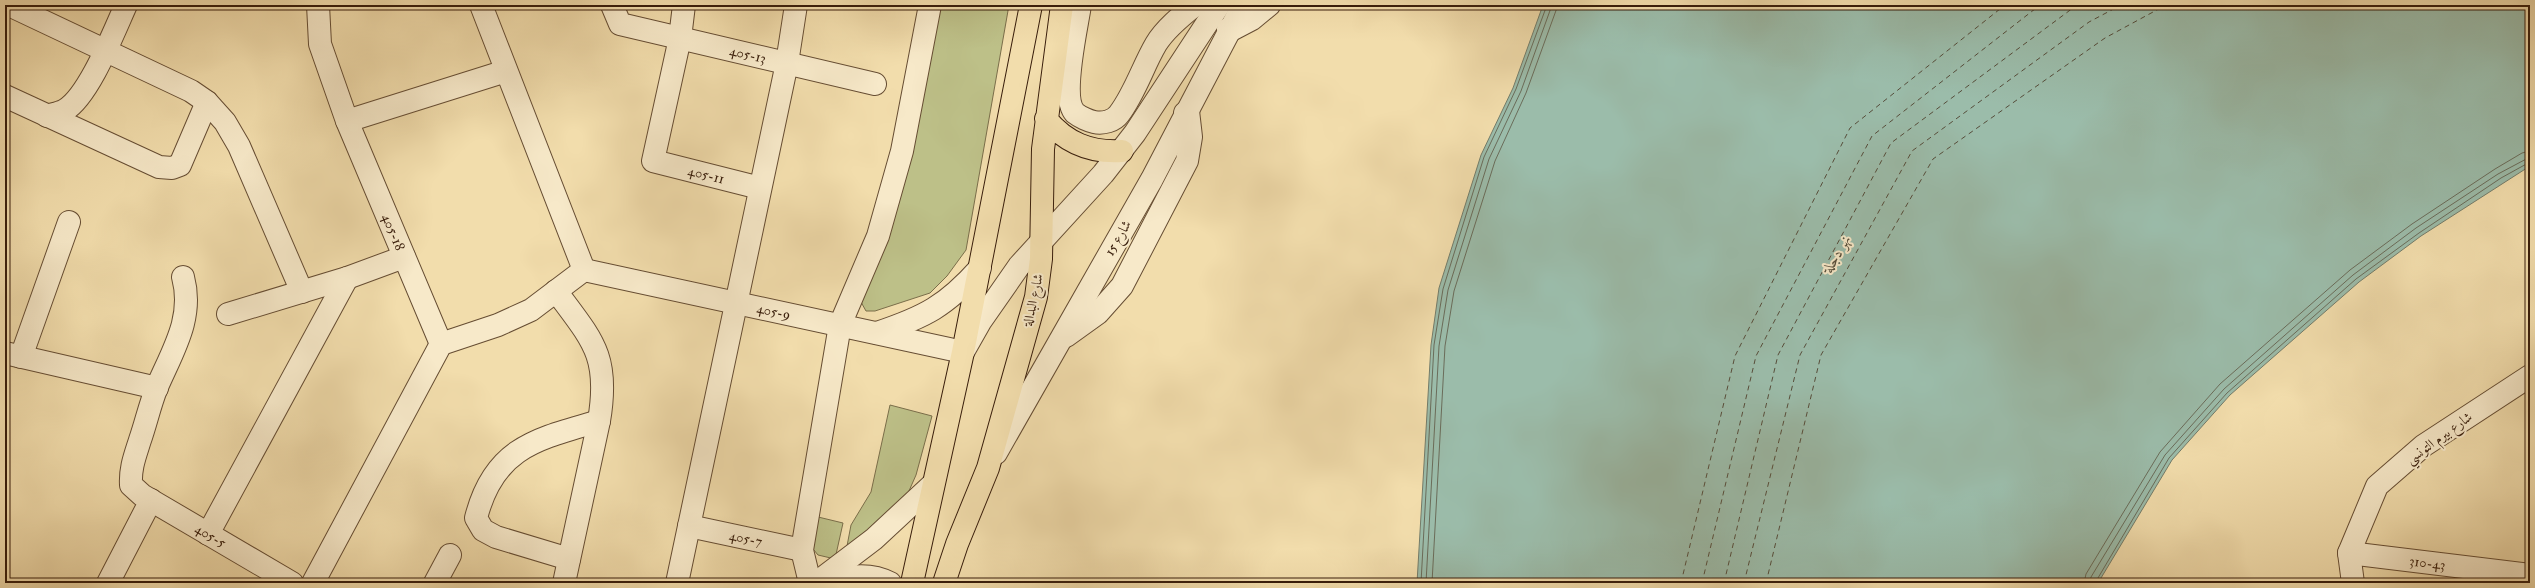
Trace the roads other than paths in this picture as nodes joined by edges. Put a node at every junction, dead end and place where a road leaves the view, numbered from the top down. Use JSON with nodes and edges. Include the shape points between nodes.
{"nodes":[{"id":1,"x":9,"y":5,"type":"edge"},
{"id":2,"x":126,"y":5,"type":"edge"},
{"id":3,"x":318,"y":5,"type":"edge"},
{"id":4,"x":481,"y":5,"type":"edge"},
{"id":5,"x":684,"y":5,"type":"edge"},
{"id":6,"x":796,"y":5,"type":"edge"},
{"id":7,"x":930,"y":5,"type":"edge"},
{"id":8,"x":1031,"y":5,"type":"edge"},
{"id":9,"x":1062,"y":5,"type":"edge"},
{"id":10,"x":1080,"y":5,"type":"edge"},
{"id":11,"x":1243,"y":5,"type":"edge"},
{"id":12,"x":1269,"y":5,"type":"edge"},
{"id":13,"x":1208,"y":10,"type":"edge"},
{"id":14,"x":616,"y":14,"type":"edge"},
{"id":15,"x":1230,"y":30,"type":"junction"},
{"id":16,"x":680,"y":38,"type":"junction"},
{"id":17,"x":106,"y":51,"type":"junction"},
{"id":18,"x":787,"y":63,"type":"junction"},
{"id":19,"x":506,"y":71,"type":"junction"},
{"id":20,"x":875,"y":84,"type":"dead end"},
{"id":21,"x":5,"y":96,"type":"edge"},
{"id":22,"x":207,"y":102,"type":"junction"},
{"id":23,"x":1188,"y":111,"type":"junction"},
{"id":24,"x":47,"y":116,"type":"junction"},
{"id":25,"x":1046,"y":119,"type":"junction"},
{"id":26,"x":347,"y":121,"type":"junction"},
{"id":27,"x":1122,"y":151,"type":"junction"},
{"id":28,"x":760,"y":188,"type":"junction"},
{"id":29,"x":69,"y":222,"type":"dead end"},
{"id":30,"x":1040,"y":239,"type":"junction"},
{"id":31,"x":404,"y":256,"type":"junction"},
{"id":32,"x":980,"y":268,"type":"junction"},
{"id":33,"x":584,"y":270,"type":"junction"},
{"id":34,"x":183,"y":277,"type":"dead end"},
{"id":35,"x":347,"y":278,"type":"junction"},
{"id":36,"x":556,"y":291,"type":"junction"},
{"id":37,"x":302,"y":292,"type":"junction"},
{"id":38,"x":736,"y":303,"type":"junction"},
{"id":39,"x":228,"y":314,"type":"dead end"},
{"id":40,"x":840,"y":325,"type":"junction"},
{"id":41,"x":877,"y":333,"type":"junction"},
{"id":42,"x":1061,"y":338,"type":"junction"},
{"id":43,"x":441,"y":344,"type":"junction"},
{"id":44,"x":963,"y":352,"type":"junction"},
{"id":45,"x":13,"y":355,"type":"edge"},
{"id":46,"x":2530,"y":376,"type":"edge"},
{"id":47,"x":157,"y":388,"type":"junction"},
{"id":48,"x":599,"y":421,"type":"junction"},
{"id":49,"x":988,"y":468,"type":"junction"},
{"id":50,"x":932,"y":486,"type":"junction"},
{"id":51,"x":151,"y":500,"type":"junction"},
{"id":52,"x":690,"y":526,"type":"junction"},
{"id":53,"x":208,"y":534,"type":"junction"},
{"id":54,"x":802,"y":550,"type":"junction"},
{"id":55,"x":2349,"y":553,"type":"junction"},
{"id":56,"x":450,"y":555,"type":"dead end"},
{"id":57,"x":569,"y":559,"type":"junction"},
{"id":58,"x":2530,"y":575,"type":"edge"},
{"id":59,"x":108,"y":583,"type":"edge"},
{"id":60,"x":292,"y":583,"type":"edge"},
{"id":61,"x":313,"y":583,"type":"edge"},
{"id":62,"x":435,"y":583,"type":"edge"},
{"id":63,"x":564,"y":583,"type":"edge"},
{"id":64,"x":677,"y":583,"type":"edge"},
{"id":65,"x":810,"y":583,"type":"edge"},
{"id":66,"x":816,"y":583,"type":"edge"},
{"id":67,"x":824,"y":583,"type":"edge"},
{"id":68,"x":890,"y":583,"type":"edge"},
{"id":69,"x":912,"y":583,"type":"edge"},
{"id":70,"x":944,"y":583,"type":"edge"},
{"id":71,"x":2353,"y":583,"type":"edge"}],
"edges":[{"from":1,"to":17,"type":"street"},
{"from":2,"to":17,"type":"street"},
{"from":3,"to":26,"type":"street","name":"405-18","via":[[320,44]]},
{"from":4,"to":19,"type":"street"},
{"from":5,"to":16,"type":"street"},
{"from":6,"to":18,"type":"street"},
{"from":7,"to":40,"type":"street","via":[[902,151],[878,236]]},
{"from":8,"to":32,"type":"main road"},
{"from":9,"to":25,"type":"main road","name":"شارع البدالة"},
{"from":10,"to":13,"type":"street","via":[[1069,90],[1075,112],[1087,120],[1105,123],[1118,115],[1157,43],[1170,28]]},
{"from":11,"to":15,"type":"street","name":"شارع 15"},
{"from":12,"to":15,"type":"street","via":[[1252,19]]},
{"from":13,"to":15,"type":"street"},
{"from":13,"to":27,"type":"street"},
{"from":14,"to":16,"type":"street","name":"405-13"},
{"from":15,"to":23,"type":"street","name":"شارع 15"},
{"from":16,"to":18,"type":"street","name":"405-13"},
{"from":16,"to":28,"type":"street","name":"405-11","via":[[653,161]]},
{"from":17,"to":22,"type":"street","via":[[191,91]]},
{"from":17,"to":24,"type":"street","via":[[77,100],[64,111]]},
{"from":18,"to":20,"type":"street","name":"405-13"},
{"from":18,"to":28,"type":"street"},
{"from":19,"to":26,"type":"street"},
{"from":19,"to":33,"type":"street"},
{"from":21,"to":24,"type":"street"},
{"from":22,"to":24,"type":"street","via":[[180,164],[172,168],[159,167]]},
{"from":22,"to":37,"type":"street","via":[[225,122],[239,146]]},
{"from":23,"to":42,"type":"street","name":"شارع 15"},
{"from":23,"to":42,"type":"street","via":[[1191,137],[1188,161],[1122,286],[1098,313]]},
{"from":25,"to":27,"type":"main road","via":[[1067,139],[1079,146],[1108,152]]},
{"from":25,"to":30,"type":"main road","name":"شارع البدالة"},
{"from":26,"to":31,"type":"street","name":"405-18"},
{"from":27,"to":30,"type":"street"},
{"from":28,"to":38,"type":"street"},
{"from":29,"to":45,"type":"street"},
{"from":30,"to":44,"type":"street","via":[[999,293]]},
{"from":30,"to":49,"type":"main road","name":"شارع البدالة","via":[[1041,259],[1036,297]]},
{"from":31,"to":35,"type":"street"},
{"from":31,"to":43,"type":"street","name":"405-18"},
{"from":32,"to":41,"type":"street","via":[[957,294],[940,306],[900,326]]},
{"from":32,"to":44,"type":"main road"},
{"from":33,"to":36,"type":"street"},
{"from":33,"to":38,"type":"street","name":"405-9"},
{"from":34,"to":47,"type":"street","via":[[187,293],[186,315],[177,345]]},
{"from":35,"to":37,"type":"street"},
{"from":35,"to":53,"type":"street"},
{"from":36,"to":43,"type":"street","via":[[531,310],[516,317]]},
{"from":36,"to":48,"type":"street","via":[[594,344],[601,363],[603,396]]},
{"from":37,"to":39,"type":"street"},
{"from":38,"to":40,"type":"street","name":"405-9"},
{"from":38,"to":52,"type":"street"},
{"from":40,"to":41,"type":"street","name":"405-9"},
{"from":40,"to":54,"type":"street"},
{"from":41,"to":44,"type":"street","name":"405-9"},
{"from":42,"to":49,"type":"street","name":"شارع 15"},
{"from":43,"to":61,"type":"street"},
{"from":44,"to":50,"type":"main road"},
{"from":45,"to":47,"type":"street"},
{"from":46,"to":55,"type":"street","name":"شارع بيرم التونسي","via":[[2423,446],[2377,486]]},
{"from":47,"to":51,"type":"street","name":"405-5","via":[[131,470],[131,485]]},
{"from":48,"to":57,"type":"street"},
{"from":48,"to":57,"type":"street","via":[[551,435],[520,448],[497,469],[481,498],[476,518],[483,530],[496,537]]},
{"from":49,"to":70,"type":"main road","name":"شارع البدالة","via":[[959,538]]},
{"from":50,"to":66,"type":"street","via":[[874,539]]},
{"from":50,"to":69,"type":"main road"},
{"from":51,"to":53,"type":"street","name":"405-5"},
{"from":51,"to":59,"type":"street"},
{"from":52,"to":54,"type":"street","name":"405-7"},
{"from":52,"to":64,"type":"street"},
{"from":53,"to":60,"type":"street","name":"405-5"},
{"from":54,"to":65,"type":"street"},
{"from":55,"to":58,"type":"street","name":"310-43"},
{"from":55,"to":71,"type":"street"},
{"from":56,"to":62,"type":"street"},
{"from":57,"to":63,"type":"street"},
{"from":67,"to":68,"type":"street","via":[[840,578],[868,576]]}]}
